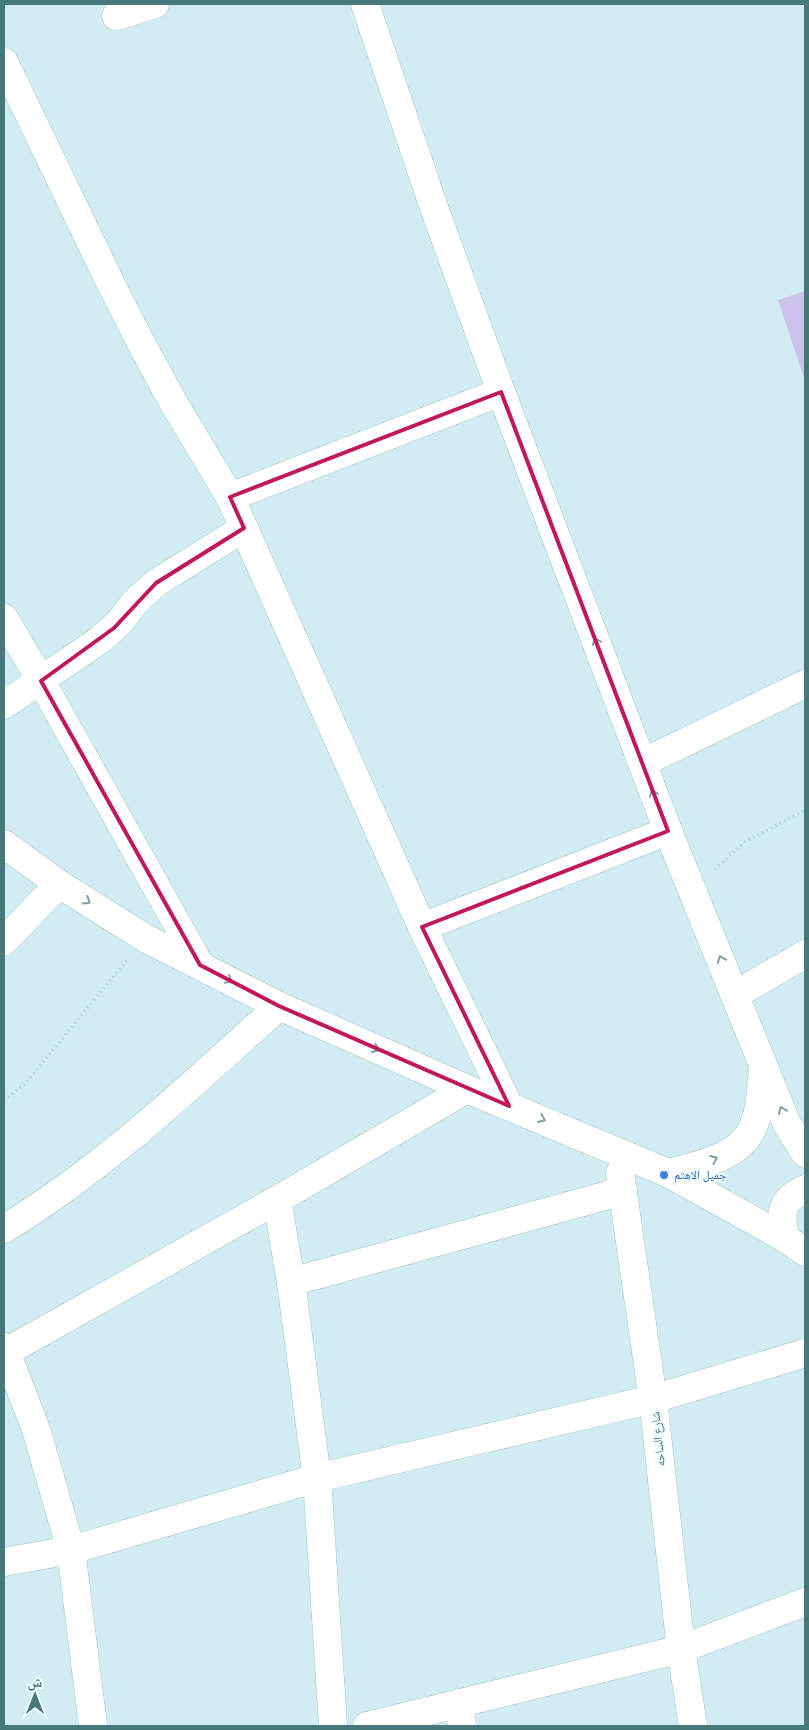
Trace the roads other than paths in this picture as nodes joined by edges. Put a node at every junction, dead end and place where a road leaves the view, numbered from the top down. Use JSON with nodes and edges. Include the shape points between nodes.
{"nodes":[{"id":1,"x":155,"y":4,"type":"edge"},
{"id":2,"x":366,"y":4,"type":"edge"},
{"id":3,"x":116,"y":16,"type":"dead end"},
{"id":4,"x":4,"y":62,"type":"edge"},
{"id":5,"x":501,"y":392,"type":"junction"},
{"id":6,"x":230,"y":497,"type":"junction"},
{"id":7,"x":244,"y":528,"type":"junction"},
{"id":8,"x":4,"y":618,"type":"edge"},
{"id":9,"x":40,"y":681,"type":"junction"},
{"id":10,"x":805,"y":684,"type":"edge"},
{"id":11,"x":4,"y":705,"type":"edge"},
{"id":12,"x":642,"y":763,"type":"junction"},
{"id":13,"x":668,"y":831,"type":"junction"},
{"id":14,"x":4,"y":844,"type":"edge"},
{"id":15,"x":60,"y":884,"type":"junction"},
{"id":16,"x":422,"y":927,"type":"junction"},
{"id":17,"x":4,"y":941,"type":"edge"},
{"id":18,"x":805,"y":954,"type":"edge"},
{"id":19,"x":200,"y":965,"type":"junction"},
{"id":20,"x":735,"y":995,"type":"junction"},
{"id":21,"x":279,"y":1006,"type":"junction"},
{"id":22,"x":763,"y":1066,"type":"junction"},
{"id":23,"x":467,"y":1089,"type":"junction"},
{"id":24,"x":509,"y":1106,"type":"junction"},
{"id":25,"x":618,"y":1151,"type":"junction"},
{"id":26,"x":805,"y":1152,"type":"edge"},
{"id":27,"x":668,"y":1173,"type":"junction"},
{"id":28,"x":805,"y":1189,"type":"edge"},
{"id":29,"x":623,"y":1191,"type":"junction"},
{"id":30,"x":277,"y":1200,"type":"junction"},
{"id":31,"x":4,"y":1229,"type":"edge"},
{"id":32,"x":795,"y":1245,"type":"edge"},
{"id":33,"x":291,"y":1282,"type":"junction"},
{"id":34,"x":5,"y":1350,"type":"edge"},
{"id":35,"x":805,"y":1353,"type":"edge"},
{"id":36,"x":653,"y":1398,"type":"junction"},
{"id":37,"x":317,"y":1478,"type":"junction"},
{"id":38,"x":71,"y":1550,"type":"junction"},
{"id":39,"x":4,"y":1562,"type":"edge"},
{"id":40,"x":805,"y":1602,"type":"edge"},
{"id":41,"x":681,"y":1649,"type":"junction"},
{"id":42,"x":461,"y":1715,"type":"edge"},
{"id":43,"x":93,"y":1726,"type":"edge"},
{"id":44,"x":333,"y":1726,"type":"edge"},
{"id":45,"x":367,"y":1726,"type":"edge"},
{"id":46,"x":693,"y":1726,"type":"edge"}],
"edges":[{"from":1,"to":3,"type":"street"},
{"from":2,"to":5,"type":"street","via":[[432,202]]},
{"from":4,"to":6,"type":"street","via":[[140,342]]},
{"from":5,"to":6,"type":"street"},
{"from":12,"to":5,"type":"street","one_way":true},
{"from":6,"to":7,"type":"street"},
{"from":7,"to":9,"type":"street","via":[[156,583],[107,634]]},
{"from":7,"to":16,"type":"street"},
{"from":8,"to":9,"type":"street"},
{"from":9,"to":11,"type":"street"},
{"from":9,"to":19,"type":"street"},
{"from":10,"to":12,"type":"street"},
{"from":13,"to":12,"type":"street","one_way":true},
{"from":13,"to":16,"type":"street"},
{"from":20,"to":13,"type":"street","one_way":true},
{"from":14,"to":15,"type":"street"},
{"from":15,"to":17,"type":"street"},
{"from":15,"to":19,"type":"street","one_way":true,"via":[[145,938]]},
{"from":16,"to":24,"type":"street"},
{"from":18,"to":20,"type":"street"},
{"from":19,"to":21,"type":"street","one_way":true},
{"from":20,"to":22,"type":"street"},
{"from":21,"to":23,"type":"street","one_way":true},
{"from":21,"to":31,"type":"street","via":[[143,1129],[40,1207]]},
{"from":26,"to":22,"type":"street","one_way":true,"via":[[788,1124]]},
{"from":27,"to":22,"type":"street","one_way":true,"via":[[713,1160],[748,1137],[761,1094]]},
{"from":23,"to":24,"type":"street"},
{"from":23,"to":30,"type":"street"},
{"from":24,"to":25,"type":"street","one_way":true},
{"from":25,"to":27,"type":"street"},
{"from":25,"to":29,"type":"street","name":"شارع الساحه"},
{"from":27,"to":32,"type":"street"},
{"from":28,"to":32,"type":"street","via":[[792,1196],[783,1208],[781,1219]]},
{"from":29,"to":33,"type":"street"},
{"from":29,"to":36,"type":"street","name":"شارع الساحه"},
{"from":30,"to":33,"type":"street"},
{"from":30,"to":34,"type":"street"},
{"from":33,"to":37,"type":"street"},
{"from":34,"to":38,"type":"street","via":[[36,1429]]},
{"from":35,"to":36,"type":"street"},
{"from":36,"to":37,"type":"street"},
{"from":36,"to":41,"type":"street","name":"شارع الساحه"},
{"from":37,"to":38,"type":"street"},
{"from":37,"to":44,"type":"street"},
{"from":38,"to":39,"type":"street"},
{"from":38,"to":43,"type":"street"},
{"from":40,"to":41,"type":"street"},
{"from":41,"to":42,"type":"street"},
{"from":41,"to":46,"type":"street","name":"شارع الساحه"},
{"from":42,"to":45,"type":"street"}]}
